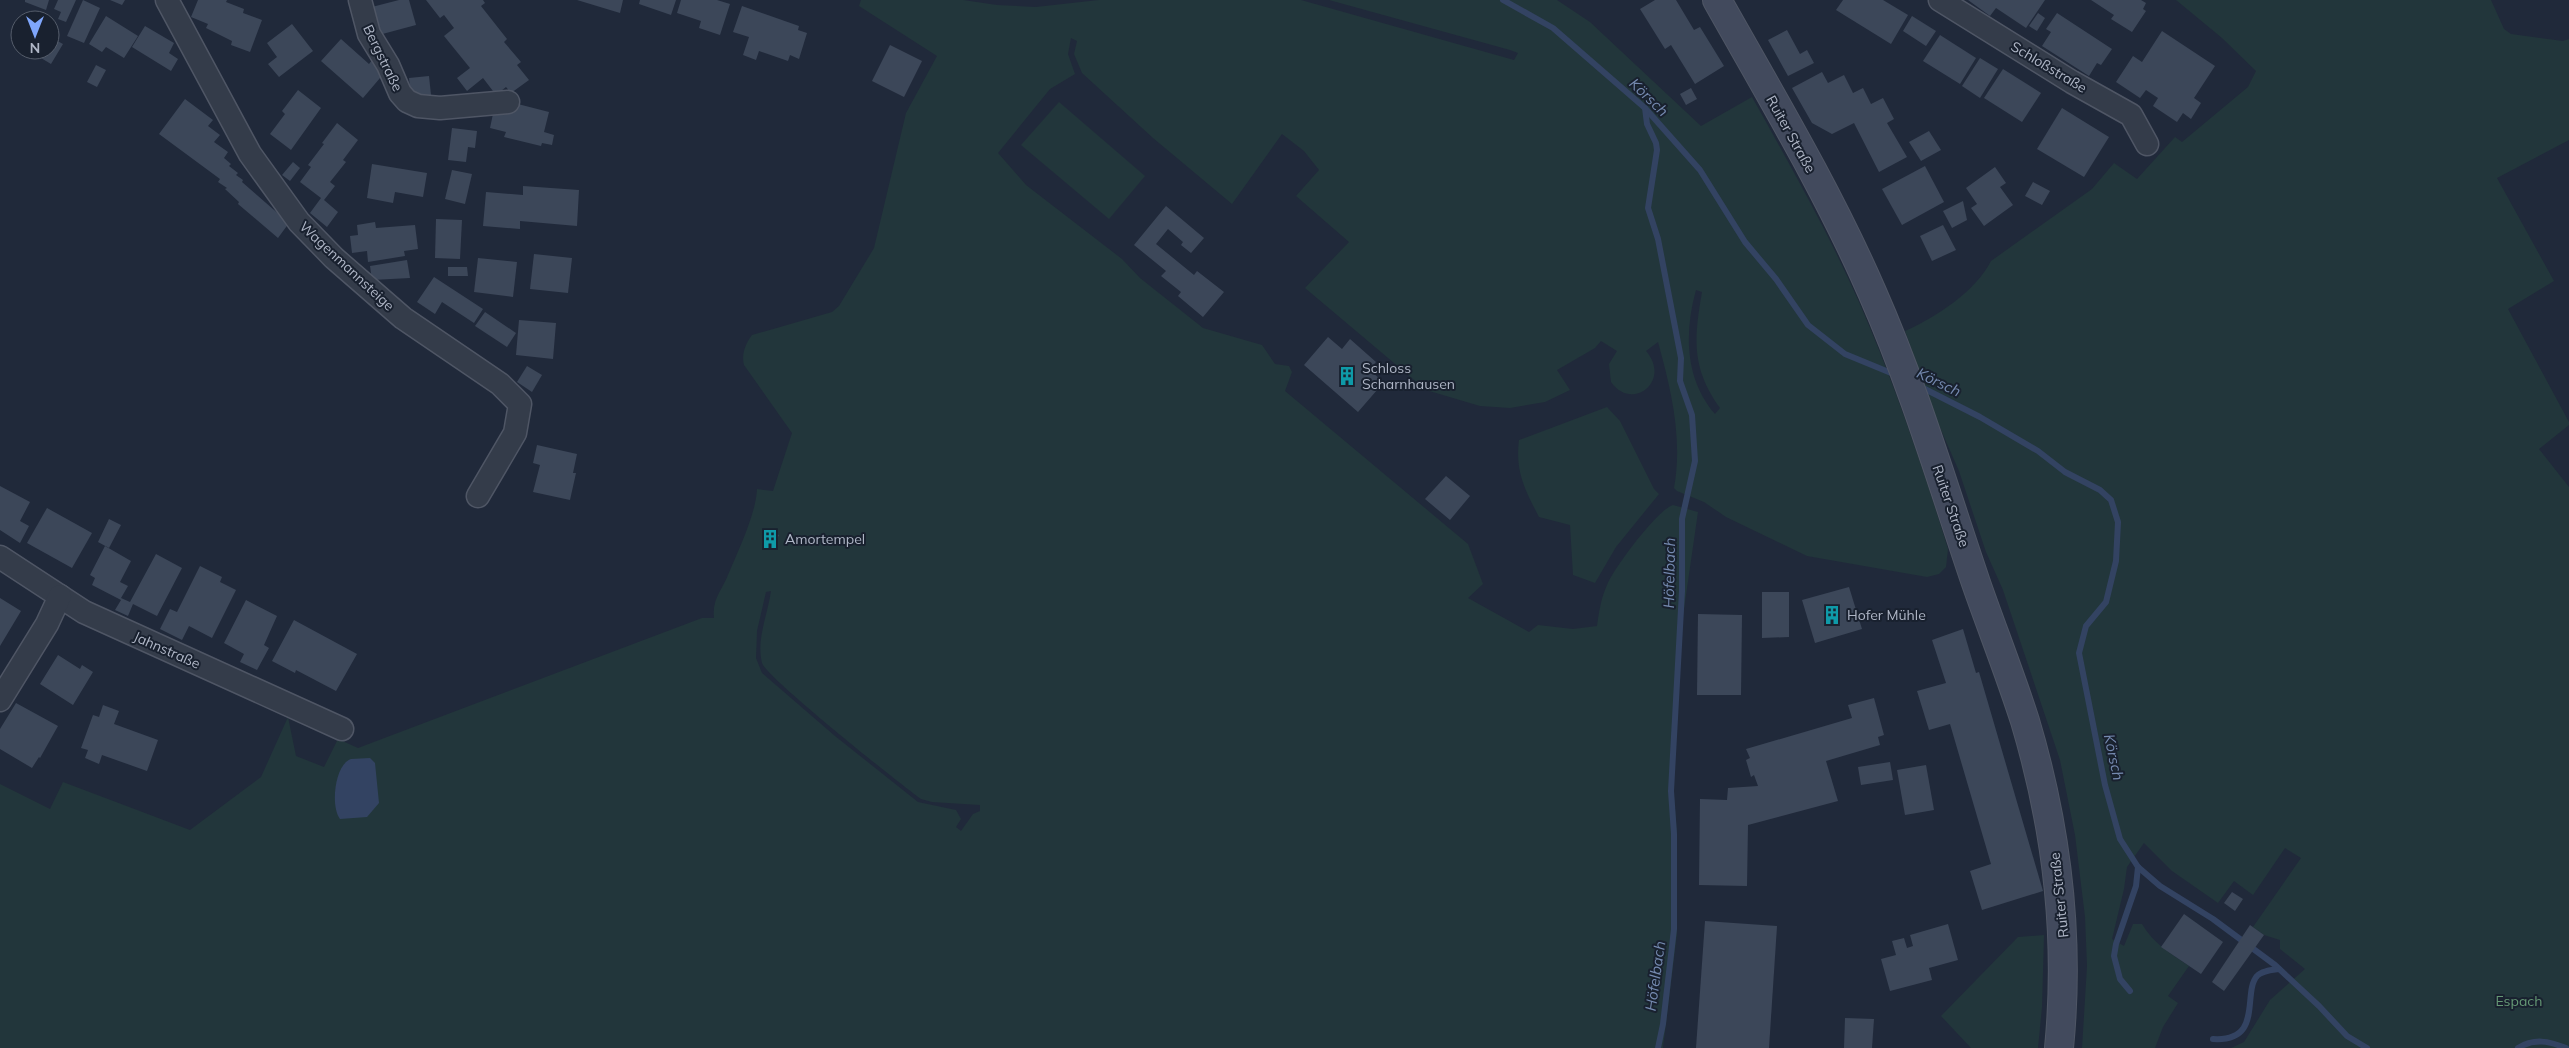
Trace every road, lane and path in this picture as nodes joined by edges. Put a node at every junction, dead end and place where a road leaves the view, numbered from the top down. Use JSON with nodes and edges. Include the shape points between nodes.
{"nodes":[{"id":1,"x":167,"y":0,"type":"edge"},
{"id":2,"x":360,"y":0,"type":"edge"},
{"id":3,"x":1717,"y":0,"type":"edge"},
{"id":4,"x":1940,"y":0,"type":"edge"},
{"id":5,"x":508,"y":102,"type":"dead end"},
{"id":6,"x":2147,"y":144,"type":"dead end"},
{"id":7,"x":478,"y":496,"type":"dead end"},
{"id":8,"x":0,"y":557,"type":"edge"},
{"id":9,"x":60,"y":596,"type":"junction"},
{"id":10,"x":0,"y":700,"type":"edge"},
{"id":11,"x":342,"y":729,"type":"dead end"},
{"id":12,"x":2059,"y":1048,"type":"edge"}],
"edges":[{"from":1,"to":7,"type":"street","name":"Wagenmannsteige","via":[[250,154],[299,222],[334,258],[403,318],[500,384],[520,404],[515,433]]},
{"from":2,"to":5,"type":"street","name":"Bergstraße","via":[[368,34],[407,101],[418,106],[440,108]]},
{"from":3,"to":12,"type":"main road","name":"Ruiter Straße","via":[[1842,228],[1872,290],[1922,420],[2016,693],[2043,789],[2057,865],[2063,918],[2064,980]]},
{"from":4,"to":6,"type":"street","name":"Schloßstraße","via":[[2132,116]]},
{"from":8,"to":9,"type":"street","name":"Jahnstraße"},
{"from":9,"to":10,"type":"street","via":[[47,624]]},
{"from":9,"to":11,"type":"street","name":"Jahnstraße","via":[[84,612]]}]}
